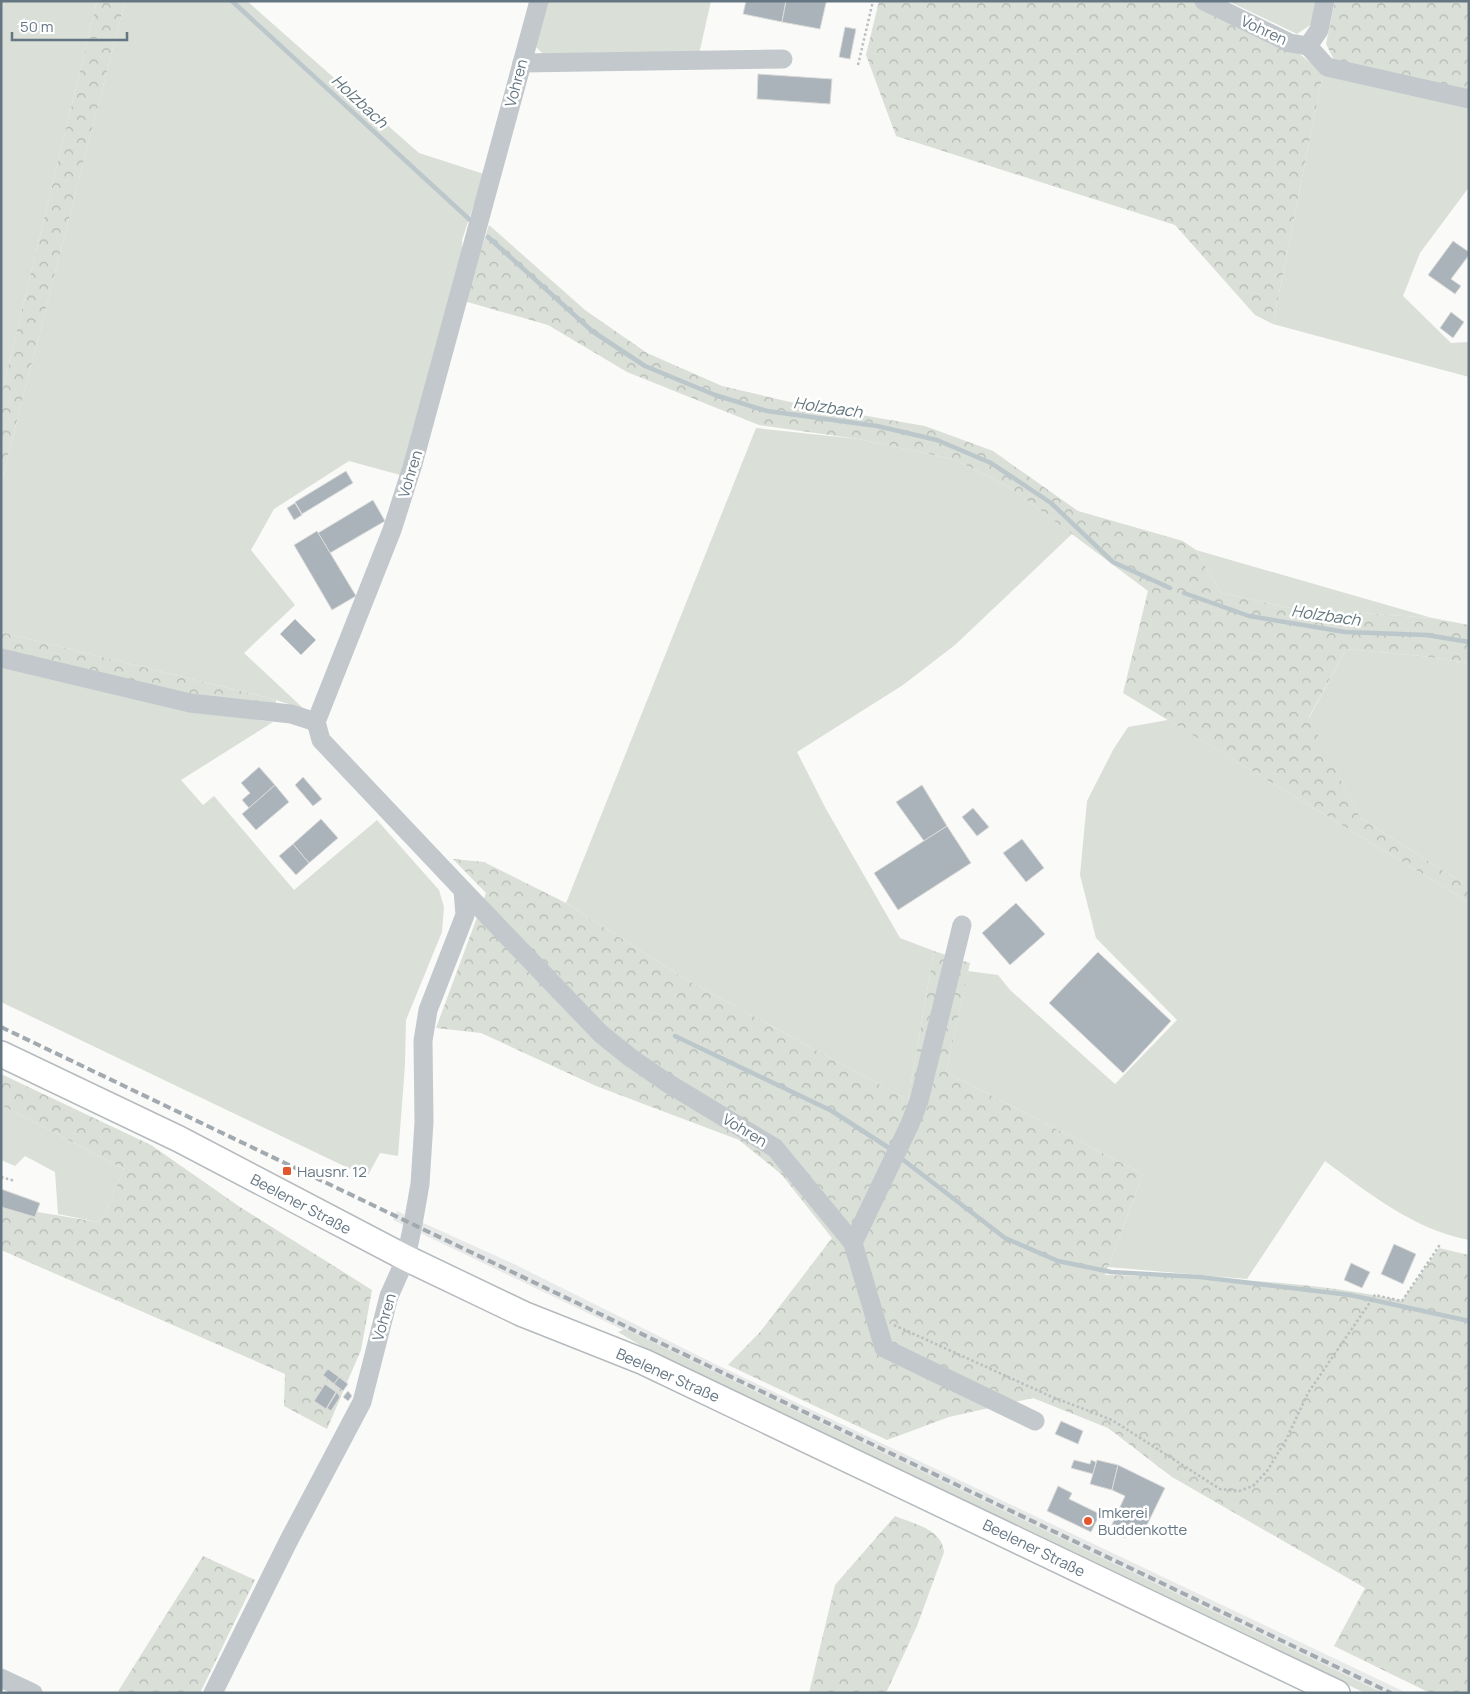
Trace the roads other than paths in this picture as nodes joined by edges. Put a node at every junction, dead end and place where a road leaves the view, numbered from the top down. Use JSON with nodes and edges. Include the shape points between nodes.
{"nodes":[{"id":1,"x":538,"y":1,"type":"edge"},
{"id":2,"x":1204,"y":1,"type":"edge"},
{"id":3,"x":1326,"y":1,"type":"edge"},
{"id":4,"x":1308,"y":46,"type":"junction"},
{"id":5,"x":783,"y":59,"type":"dead end"},
{"id":6,"x":522,"y":64,"type":"junction"},
{"id":7,"x":1469,"y":99,"type":"edge"},
{"id":8,"x":1,"y":658,"type":"edge"},
{"id":9,"x":316,"y":722,"type":"junction"},
{"id":10,"x":463,"y":890,"type":"junction"},
{"id":11,"x":465,"y":915,"type":"junction"},
{"id":12,"x":487,"y":915,"type":"junction"},
{"id":13,"x":962,"y":925,"type":"dead end"},
{"id":14,"x":1,"y":1054,"type":"edge"},
{"id":15,"x":853,"y":1243,"type":"junction"},
{"id":16,"x":406,"y":1258,"type":"junction"},
{"id":17,"x":1035,"y":1421,"type":"dead end"},
{"id":18,"x":1,"y":1678,"type":"edge"},
{"id":19,"x":34,"y":1693,"type":"edge"},
{"id":20,"x":213,"y":1693,"type":"edge"},
{"id":21,"x":1337,"y":1693,"type":"edge"}],
"edges":[{"from":1,"to":6,"type":"street","name":"Vohren"},
{"from":2,"to":4,"type":"street","name":"Vohren","via":[[1290,43]]},
{"from":3,"to":4,"type":"street","name":"Vohren","via":[[1319,30]]},
{"from":4,"to":7,"type":"street","via":[[1327,67]]},
{"from":5,"to":6,"type":"street"},
{"from":6,"to":9,"type":"street","name":"Vohren","via":[[413,464],[392,530]]},
{"from":8,"to":9,"type":"street","via":[[190,703],[291,714]]},
{"from":9,"to":10,"type":"street","name":"Vohren","via":[[321,740]]},
{"from":10,"to":11,"type":"street","name":"Vohren"},
{"from":10,"to":12,"type":"street","name":"Vohren"},
{"from":11,"to":12,"type":"street","via":[[474,912]]},
{"from":11,"to":16,"type":"street","name":"Vohren","via":[[428,1010],[423,1042],[424,1122],[420,1184]]},
{"from":12,"to":15,"type":"street","name":"Vohren","via":[[601,1034],[666,1082],[775,1148]]},
{"from":13,"to":15,"type":"street","via":[[919,1100]]},
{"from":14,"to":16,"type":"main road","name":"Beelener Straße","via":[[179,1139]]},
{"from":15,"to":17,"type":"street","via":[[884,1348]]},
{"from":16,"to":20,"type":"street","name":"Vohren","via":[[389,1296],[362,1402]]},
{"from":16,"to":21,"type":"main road","name":"Beelener Straße","via":[[523,1314],[644,1362]]},
{"from":18,"to":19,"type":"street"}]}
